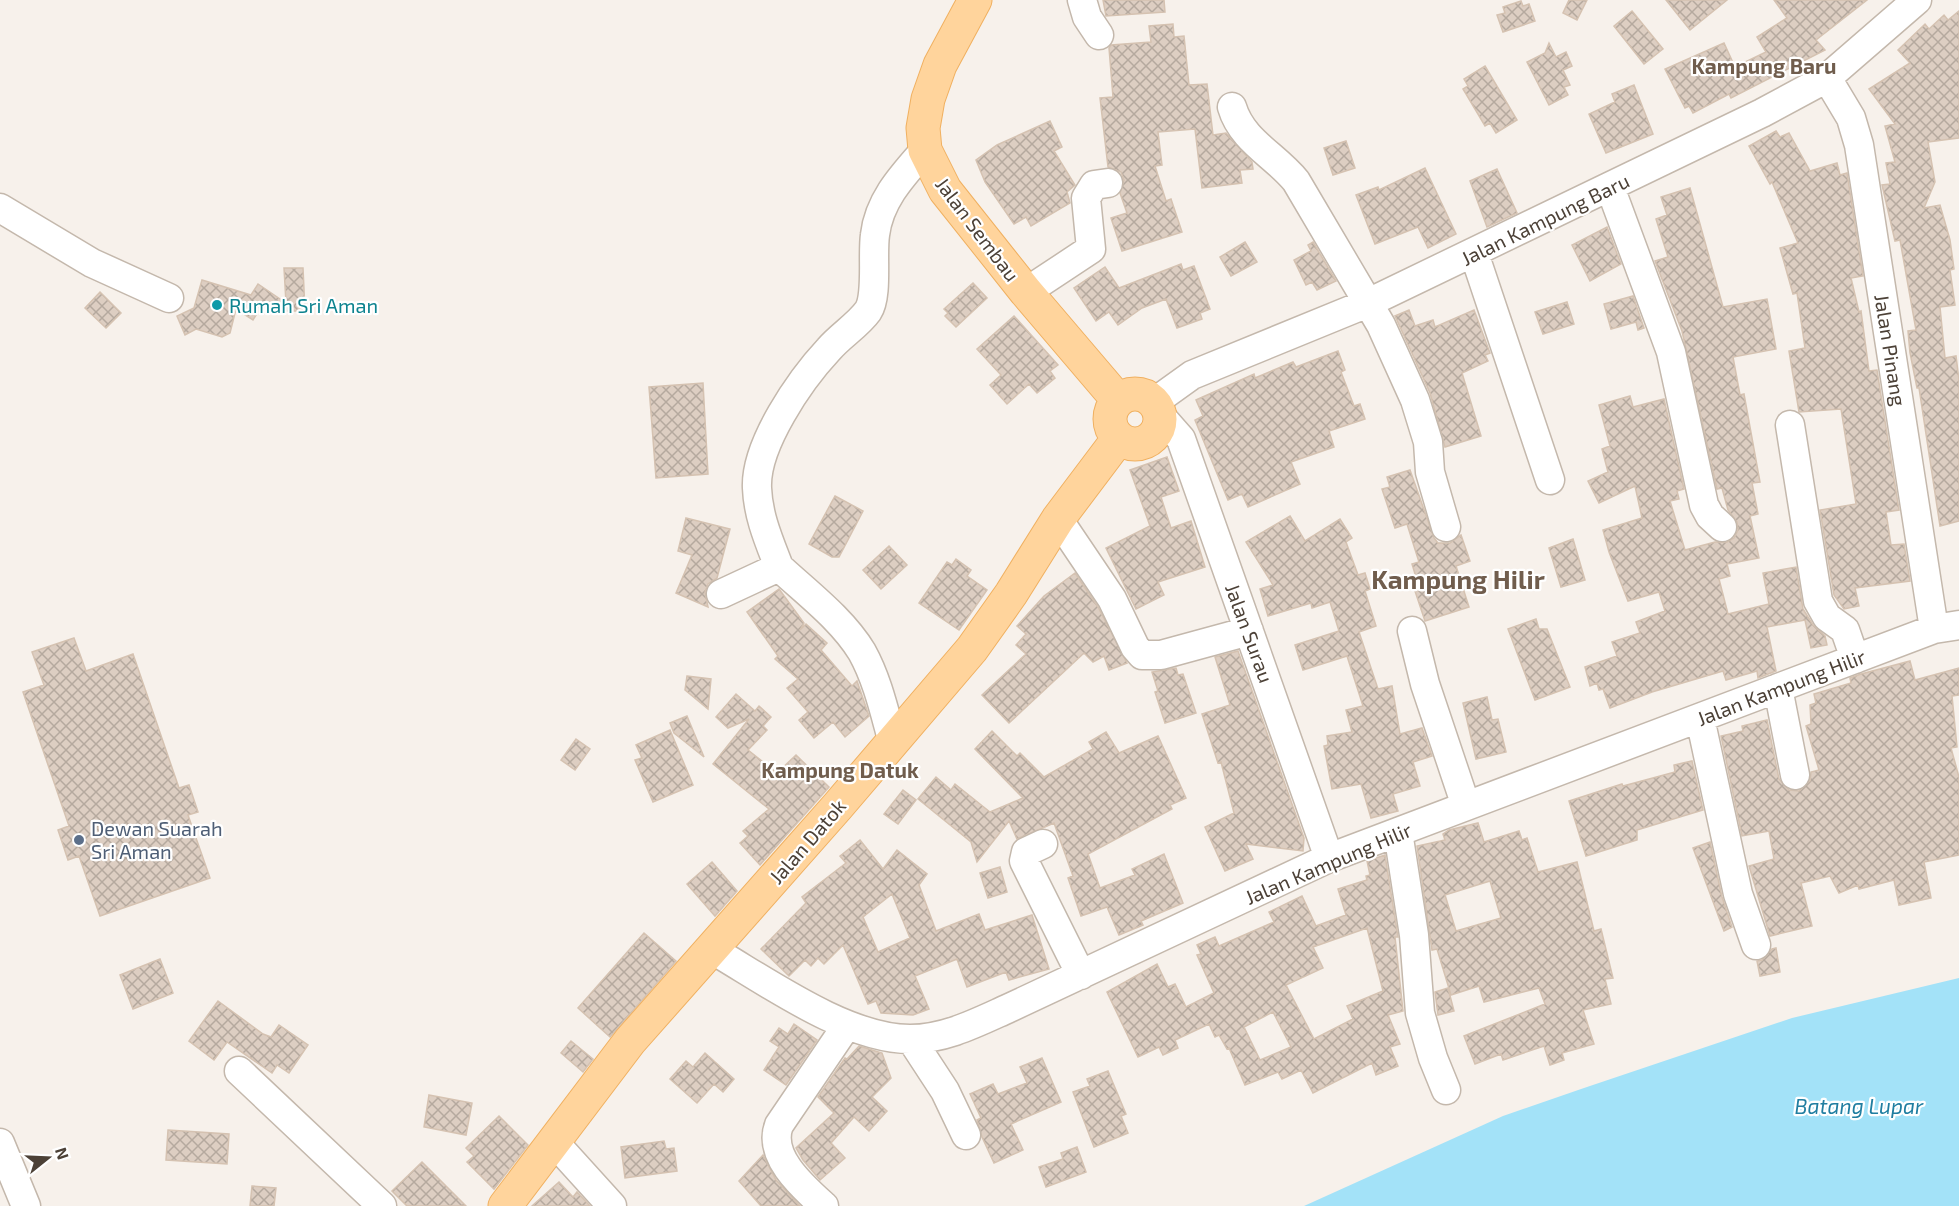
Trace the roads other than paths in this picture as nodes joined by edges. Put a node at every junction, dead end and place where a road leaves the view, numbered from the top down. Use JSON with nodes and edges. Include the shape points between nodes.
{"nodes":[{"id":1,"x":975,"y":0,"type":"edge"},
{"id":2,"x":1082,"y":0,"type":"edge"},
{"id":3,"x":1917,"y":0,"type":"edge"},
{"id":4,"x":1099,"y":35,"type":"dead end"},
{"id":5,"x":1827,"y":78,"type":"junction"},
{"id":6,"x":1232,"y":107,"type":"dead end"},
{"id":7,"x":925,"y":150,"type":"junction"},
{"id":8,"x":1108,"y":183,"type":"dead end"},
{"id":9,"x":1610,"y":188,"type":"junction"},
{"id":10,"x":0,"y":208,"type":"edge"},
{"id":11,"x":1474,"y":253,"type":"junction"},
{"id":12,"x":1026,"y":292,"type":"junction"},
{"id":13,"x":169,"y":298,"type":"dead end"},
{"id":14,"x":1368,"y":303,"type":"junction"},
{"id":15,"x":1118,"y":400,"type":"junction"},
{"id":16,"x":1156,"y":408,"type":"junction"},
{"id":17,"x":1790,"y":425,"type":"dead end"},
{"id":18,"x":1119,"y":438,"type":"junction"},
{"id":19,"x":1550,"y":480,"type":"dead end"},
{"id":20,"x":1058,"y":519,"type":"junction"},
{"id":21,"x":1446,"y":527,"type":"dead end"},
{"id":22,"x":1722,"y":527,"type":"dead end"},
{"id":23,"x":779,"y":567,"type":"junction"},
{"id":24,"x":721,"y":594,"type":"dead end"},
{"id":25,"x":1947,"y":627,"type":"edge"},
{"id":26,"x":1250,"y":631,"type":"junction"},
{"id":27,"x":1412,"y":631,"type":"dead end"},
{"id":28,"x":1856,"y":659,"type":"junction"},
{"id":29,"x":1778,"y":688,"type":"junction"},
{"id":30,"x":1700,"y":718,"type":"junction"},
{"id":31,"x":892,"y":739,"type":"junction"},
{"id":32,"x":1795,"y":775,"type":"dead end"},
{"id":33,"x":1466,"y":806,"type":"junction"},
{"id":34,"x":1398,"y":832,"type":"junction"},
{"id":35,"x":1043,"y":844,"type":"dead end"},
{"id":36,"x":1329,"y":858,"type":"junction"},
{"id":37,"x":1756,"y":945,"type":"dead end"},
{"id":38,"x":711,"y":949,"type":"junction"},
{"id":39,"x":1081,"y":975,"type":"junction"},
{"id":40,"x":847,"y":1025,"type":"junction"},
{"id":41,"x":910,"y":1039,"type":"junction"},
{"id":42,"x":239,"y":1071,"type":"dead end"},
{"id":43,"x":1446,"y":1090,"type":"dead end"},
{"id":44,"x":966,"y":1135,"type":"dead end"},
{"id":45,"x":555,"y":1142,"type":"junction"},
{"id":46,"x":0,"y":1143,"type":"edge"},
{"id":47,"x":26,"y":1206,"type":"edge"},
{"id":48,"x":382,"y":1206,"type":"edge"},
{"id":49,"x":505,"y":1206,"type":"edge"},
{"id":50,"x":612,"y":1206,"type":"edge"},
{"id":51,"x":824,"y":1206,"type":"edge"}],
"edges":[{"from":1,"to":7,"type":"main road","name":"Jalan Sembau","via":[[940,65],[928,99],[923,128]]},
{"from":2,"to":4,"type":"street"},
{"from":3,"to":5,"type":"street","name":"Jalan Kampung Baru"},
{"from":5,"to":9,"type":"street","name":"Jalan Kampung Baru"},
{"from":5,"to":25,"type":"street","name":"Jalan Pinang","via":[[1851,118],[1859,145]]},
{"from":6,"to":14,"type":"street","via":[[1235,119],[1256,146],[1296,181]]},
{"from":7,"to":12,"type":"main road","name":"Jalan Sembau","via":[[945,190]]},
{"from":7,"to":23,"type":"street","via":[[897,182],[882,208],[875,233],[868,310],[827,351],[792,398],[766,444],[758,470],[758,502]]},
{"from":8,"to":12,"type":"street","via":[[1094,185],[1086,198],[1091,249]]},
{"from":9,"to":11,"type":"street","name":"Jalan Kampung Baru"},
{"from":9,"to":22,"type":"street","via":[[1671,352],[1704,505]]},
{"from":10,"to":13,"type":"street","via":[[92,263]]},
{"from":11,"to":14,"type":"street","name":"Jalan Kampung Baru"},
{"from":11,"to":19,"type":"street"},
{"from":12,"to":15,"type":"main road","name":"Jalan Sembau"},
{"from":14,"to":16,"type":"street","name":"Jalan Kampung Baru","via":[[1192,375]]},
{"from":14,"to":21,"type":"street","via":[[1418,408]]},
{"from":15,"to":16,"type":"main road","via":[[1142,395]]},
{"from":15,"to":18,"type":"main road","via":[[1110,424]]},
{"from":16,"to":18,"type":"main road","via":[[1159,428],[1149,440],[1134,444]]},
{"from":16,"to":26,"type":"street","name":"Jalan Surau","via":[[1181,439]]},
{"from":17,"to":28,"type":"street","via":[[1818,601],[1827,617],[1845,630]]},
{"from":18,"to":20,"type":"main road","name":"Jalan Datok"},
{"from":20,"to":26,"type":"street","via":[[1112,599],[1142,655],[1161,655]]},
{"from":20,"to":31,"type":"main road","name":"Jalan Datok","via":[[972,649]]},
{"from":23,"to":24,"type":"street"},
{"from":23,"to":31,"type":"street","via":[[832,617],[863,654]]},
{"from":25,"to":28,"type":"street","name":"Jalan Kampung Hilir"},
{"from":26,"to":36,"type":"street","name":"Jalan Surau"},
{"from":27,"to":33,"type":"street","via":[[1425,684]]},
{"from":28,"to":29,"type":"street","name":"Jalan Kampung Hilir"},
{"from":29,"to":30,"type":"street","name":"Jalan Kampung Hilir"},
{"from":29,"to":32,"type":"street"},
{"from":30,"to":33,"type":"street","name":"Jalan Kampung Hilir"},
{"from":30,"to":37,"type":"street","via":[[1738,894]]},
{"from":31,"to":38,"type":"main road","name":"Jalan Datok"},
{"from":33,"to":34,"type":"street","name":"Jalan Kampung Hilir"},
{"from":34,"to":36,"type":"street","name":"Jalan Kampung Hilir"},
{"from":34,"to":43,"type":"street","via":[[1414,935],[1420,1013]]},
{"from":35,"to":39,"type":"street","via":[[1026,852],[1024,861]]},
{"from":36,"to":39,"type":"street","name":"Jalan Kampung Hilir"},
{"from":38,"to":40,"type":"street","name":"Jalan Kampung Hilir"},
{"from":38,"to":45,"type":"main road","name":"Jalan Datok","via":[[630,1041]]},
{"from":39,"to":41,"type":"street","name":"Jalan Kampung Hilir","via":[[965,1028]]},
{"from":40,"to":41,"type":"street","name":"Jalan Kampung Hilir"},
{"from":40,"to":51,"type":"street","via":[[775,1135],[782,1158]]},
{"from":41,"to":44,"type":"street","via":[[939,1081]]},
{"from":42,"to":48,"type":"street"},
{"from":45,"to":49,"type":"main road","name":"Jalan Datok"},
{"from":45,"to":50,"type":"street"},
{"from":46,"to":47,"type":"street"}]}
